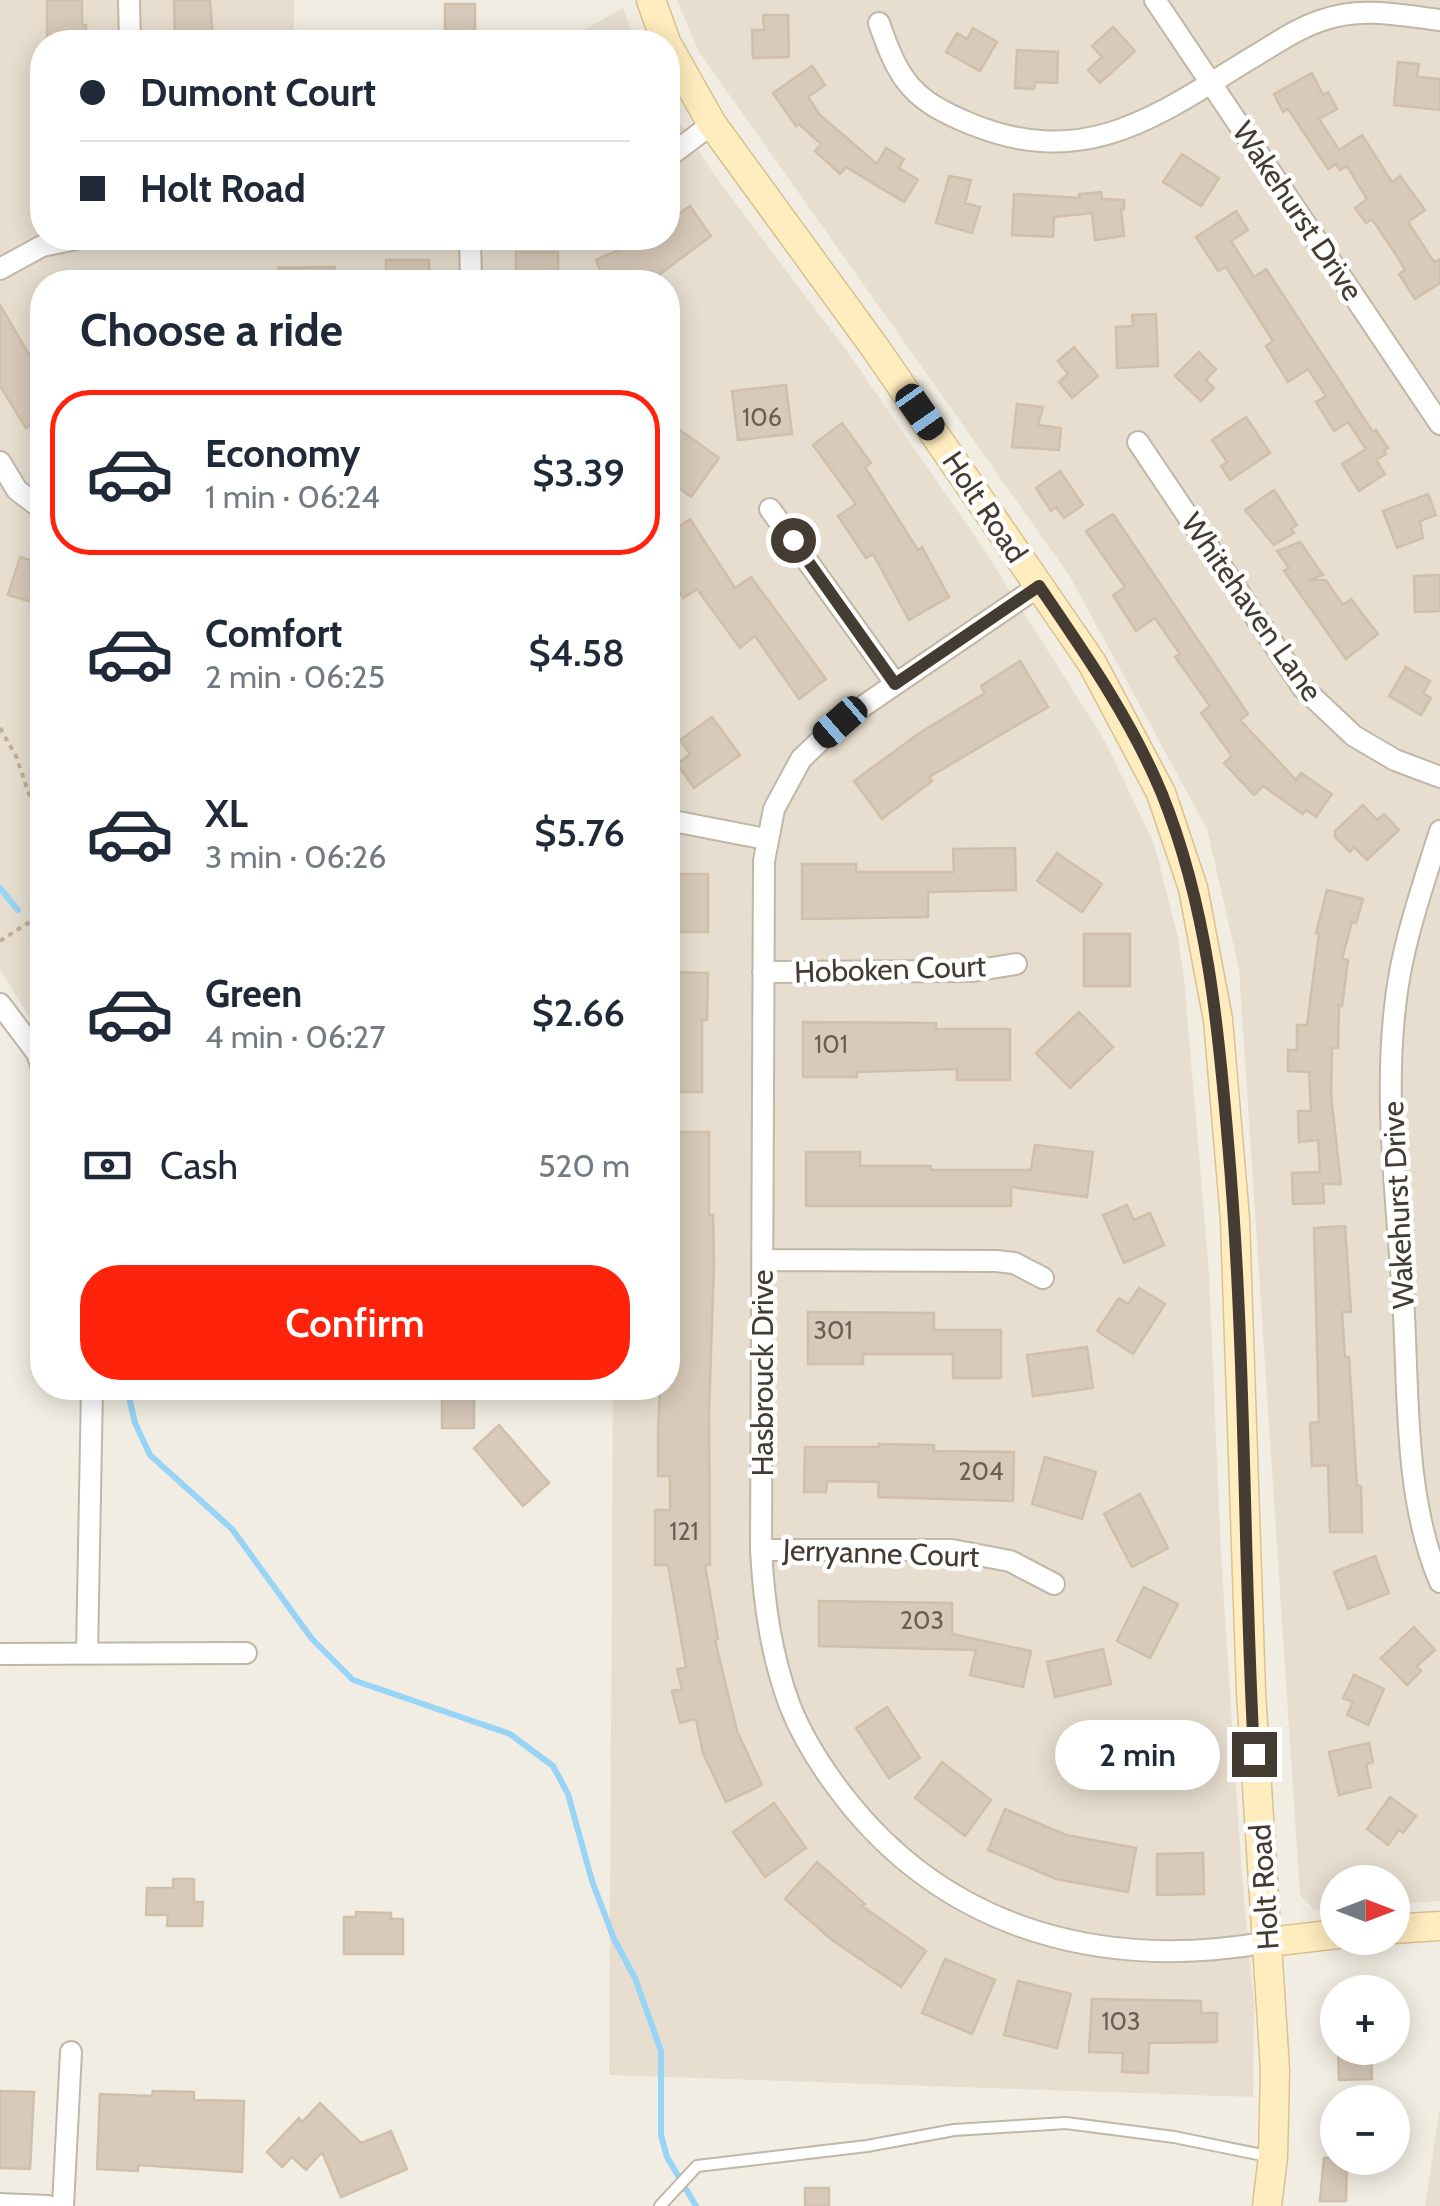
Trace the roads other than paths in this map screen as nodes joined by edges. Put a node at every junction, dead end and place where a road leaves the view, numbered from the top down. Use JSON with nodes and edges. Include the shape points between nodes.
{"nodes":[{"id":1,"x":128,"y":0,"type":"edge"},
{"id":2,"x":651,"y":0,"type":"edge"},
{"id":3,"x":1155,"y":0,"type":"edge"},
{"id":4,"x":1440,"y":20,"type":"edge"},
{"id":5,"x":879,"y":23,"type":"dead end"},
{"id":6,"x":129,"y":30,"type":"edge"},
{"id":7,"x":662,"y":30,"type":"edge"},
{"id":8,"x":680,"y":67,"type":"edge"},
{"id":9,"x":1212,"y":83,"type":"junction"},
{"id":10,"x":712,"y":124,"type":"junction"},
{"id":11,"x":680,"y":147,"type":"edge"},
{"id":12,"x":35,"y":250,"type":"edge"},
{"id":13,"x":0,"y":269,"type":"edge"},
{"id":14,"x":1440,"y":424,"type":"edge"},
{"id":15,"x":1138,"y":442,"type":"dead end"},
{"id":16,"x":0,"y":462,"type":"edge"},
{"id":17,"x":30,"y":500,"type":"edge"},
{"id":18,"x":770,"y":509,"type":"dead end"},
{"id":19,"x":1039,"y":586,"type":"junction"},
{"id":20,"x":895,"y":684,"type":"junction"},
{"id":21,"x":1440,"y":776,"type":"edge"},
{"id":22,"x":680,"y":822,"type":"edge"},
{"id":23,"x":1440,"y":831,"type":"edge"},
{"id":24,"x":766,"y":840,"type":"junction"},
{"id":25,"x":1016,"y":964,"type":"dead end"},
{"id":26,"x":763,"y":972,"type":"junction"},
{"id":27,"x":0,"y":1004,"type":"edge"},
{"id":28,"x":30,"y":1044,"type":"edge"},
{"id":29,"x":764,"y":1260,"type":"junction"},
{"id":30,"x":1044,"y":1278,"type":"dead end"},
{"id":31,"x":92,"y":1400,"type":"edge"},
{"id":32,"x":761,"y":1550,"type":"junction"},
{"id":33,"x":1440,"y":1582,"type":"edge"},
{"id":34,"x":1054,"y":1584,"type":"dead end"},
{"id":35,"x":0,"y":1654,"type":"edge"},
{"id":36,"x":87,"y":1654,"type":"junction"},
{"id":37,"x":246,"y":1654,"type":"dead end"},
{"id":38,"x":1440,"y":1926,"type":"edge"},
{"id":39,"x":1410,"y":1928,"type":"edge"},
{"id":40,"x":1320,"y":1936,"type":"edge"},
{"id":41,"x":1269,"y":1942,"type":"junction"},
{"id":42,"x":71,"y":2052,"type":"dead end"},
{"id":43,"x":1273,"y":2158,"type":"junction"},
{"id":44,"x":0,"y":2204,"type":"edge"},
{"id":45,"x":48,"y":2206,"type":"edge"},
{"id":46,"x":63,"y":2206,"type":"edge"},
{"id":47,"x":660,"y":2206,"type":"edge"},
{"id":48,"x":1267,"y":2206,"type":"edge"}],
"edges":[{"from":1,"to":6,"type":"street"},
{"from":2,"to":7,"type":"street","name":"Holt Road"},
{"from":3,"to":9,"type":"street","name":"Wakehurst Drive"},
{"from":4,"to":9,"type":"street","via":[[1379,12],[1338,15],[1297,30]]},
{"from":5,"to":9,"type":"street","via":[[901,78],[918,94],[962,120],[1014,137],[1095,138],[1146,122]]},
{"from":8,"to":10,"type":"street","name":"Holt Road"},
{"from":9,"to":14,"type":"street","name":"Wakehurst Drive"},
{"from":10,"to":11,"type":"street"},
{"from":10,"to":19,"type":"street","name":"Holt Road"},
{"from":12,"to":13,"type":"street"},
{"from":15,"to":21,"type":"street","name":"Whitehaven Lane","via":[[1303,688],[1354,736]]},
{"from":16,"to":17,"type":"street"},
{"from":18,"to":20,"type":"street"},
{"from":19,"to":20,"type":"street","name":"Hasbrouck Drive"},
{"from":19,"to":41,"type":"street","name":"Holt Road","via":[[1092,663],[1161,793],[1206,945],[1235,1219],[1251,1692]]},
{"from":20,"to":24,"type":"street","name":"Hasbrouck Drive","via":[[801,759]]},
{"from":22,"to":24,"type":"street"},
{"from":23,"to":33,"type":"street","name":"Wakehurst Drive","via":[[1402,964],[1391,1095],[1417,1508]]},
{"from":24,"to":26,"type":"street","name":"Hasbrouck Drive"},
{"from":25,"to":26,"type":"street","name":"Hoboken Court"},
{"from":26,"to":29,"type":"street","name":"Hasbrouck Drive"},
{"from":27,"to":28,"type":"street"},
{"from":29,"to":30,"type":"street","via":[[996,1261]]},
{"from":29,"to":32,"type":"street","name":"Hasbrouck Drive"},
{"from":31,"to":36,"type":"street"},
{"from":32,"to":34,"type":"street","name":"Jerryanne Court","via":[[952,1550],[1010,1561]]},
{"from":32,"to":41,"type":"street","name":"Hasbrouck Drive","via":[[770,1637],[791,1709],[837,1787],[908,1864],[998,1918],[1078,1944],[1142,1951]]},
{"from":35,"to":36,"type":"street"},
{"from":36,"to":37,"type":"street"},
{"from":38,"to":39,"type":"street"},
{"from":40,"to":41,"type":"street"},
{"from":41,"to":43,"type":"street","name":"Holt Road"},
{"from":42,"to":46,"type":"street"},
{"from":43,"to":47,"type":"lane","via":[[1066,2123],[954,2130],[696,2166]]},
{"from":43,"to":48,"type":"street","name":"Holt Road"},
{"from":44,"to":45,"type":"street"}]}
